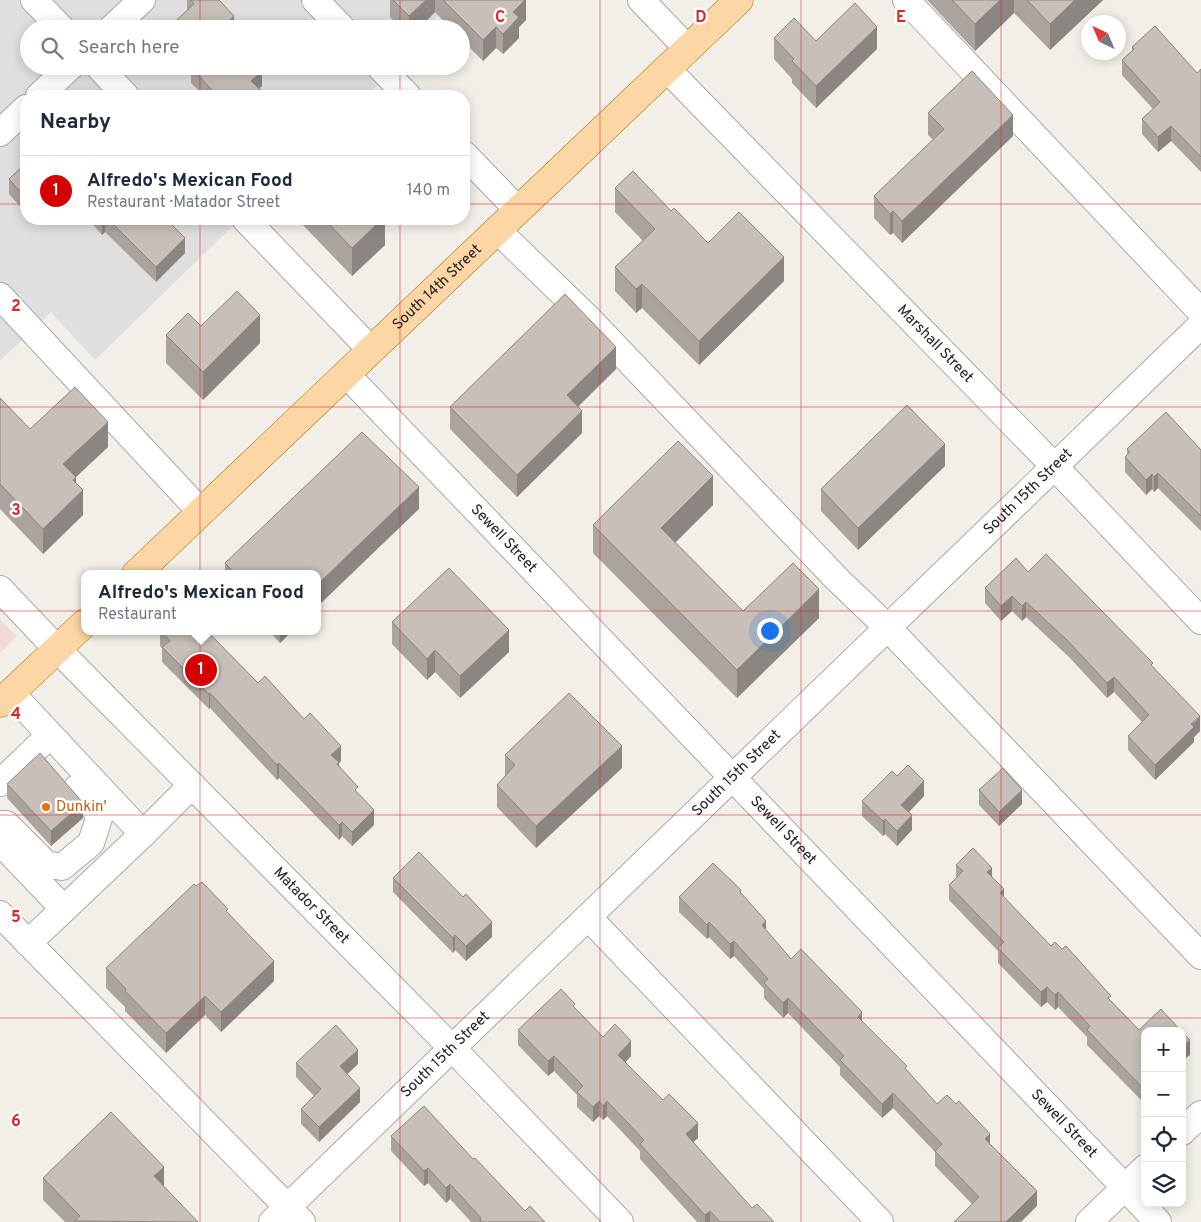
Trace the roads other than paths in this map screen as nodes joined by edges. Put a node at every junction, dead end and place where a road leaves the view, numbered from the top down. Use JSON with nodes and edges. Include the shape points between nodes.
{"nodes":[{"id":1,"x":34,"y":0,"type":"edge"},
{"id":2,"x":142,"y":0,"type":"edge"},
{"id":3,"x":316,"y":0,"type":"edge"},
{"id":4,"x":641,"y":0,"type":"edge"},
{"id":5,"x":739,"y":0,"type":"edge"},
{"id":6,"x":906,"y":0,"type":"edge"},
{"id":7,"x":53,"y":20,"type":"edge"},
{"id":8,"x":121,"y":20,"type":"edge"},
{"id":9,"x":335,"y":20,"type":"edge"},
{"id":10,"x":688,"y":49,"type":"junction"},
{"id":11,"x":667,"y":68,"type":"junction"},
{"id":12,"x":61,"y":75,"type":"edge"},
{"id":13,"x":106,"y":75,"type":"edge"},
{"id":14,"x":388,"y":75,"type":"edge"},
{"id":15,"x":45,"y":90,"type":"edge"},
{"id":16,"x":120,"y":90,"type":"edge"},
{"id":17,"x":402,"y":90,"type":"edge"},
{"id":18,"x":20,"y":114,"type":"edge"},
{"id":19,"x":0,"y":133,"type":"edge"},
{"id":20,"x":470,"y":160,"type":"edge"},
{"id":21,"x":518,"y":210,"type":"junction"},
{"id":22,"x":251,"y":225,"type":"edge"},
{"id":23,"x":497,"y":230,"type":"junction"},
{"id":24,"x":0,"y":296,"type":"edge"},
{"id":25,"x":1201,"y":312,"type":"edge"},
{"id":26,"x":1201,"y":326,"type":"edge"},
{"id":27,"x":371,"y":350,"type":"junction"},
{"id":28,"x":346,"y":374,"type":"junction"},
{"id":29,"x":1055,"y":468,"type":"junction"},
{"id":30,"x":201,"y":512,"type":"junction"},
{"id":31,"x":140,"y":570,"type":"edge"},
{"id":32,"x":0,"y":589,"type":"edge"},
{"id":33,"x":1201,"y":621,"type":"edge"},
{"id":34,"x":81,"y":627,"type":"edge"},
{"id":35,"x":888,"y":628,"type":"junction"},
{"id":36,"x":57,"y":649,"type":"junction"},
{"id":37,"x":6,"y":698,"type":"edge"},
{"id":38,"x":54,"y":740,"type":"junction"},
{"id":39,"x":733,"y":777,"type":"junction"},
{"id":40,"x":0,"y":784,"type":"edge"},
{"id":41,"x":192,"y":785,"type":"junction"},
{"id":42,"x":0,"y":824,"type":"edge"},
{"id":43,"x":142,"y":834,"type":"junction"},
{"id":44,"x":0,"y":842,"type":"edge"},
{"id":45,"x":64,"y":909,"type":"junction"},
{"id":46,"x":0,"y":914,"type":"edge"},
{"id":47,"x":588,"y":917,"type":"junction"},
{"id":48,"x":28,"y":943,"type":"junction"},
{"id":49,"x":1201,"y":956,"type":"edge"},
{"id":50,"x":453,"y":1049,"type":"junction"},
{"id":51,"x":1201,"y":1114,"type":"edge"},
{"id":52,"x":1186,"y":1128,"type":"edge"},
{"id":53,"x":1141,"y":1172,"type":"edge"},
{"id":54,"x":1125,"y":1187,"type":"junction"},
{"id":55,"x":288,"y":1217,"type":"edge"},
{"id":56,"x":620,"y":1222,"type":"edge"},
{"id":57,"x":880,"y":1222,"type":"edge"},
{"id":58,"x":1089,"y":1222,"type":"edge"},
{"id":59,"x":1158,"y":1222,"type":"edge"}],
"edges":[{"from":1,"to":7,"type":"street"},
{"from":2,"to":8,"type":"street"},
{"from":3,"to":9,"type":"street"},
{"from":4,"to":10,"type":"street"},
{"from":5,"to":10,"type":"main road","name":"South 14th Street"},
{"from":6,"to":25,"type":"street"},
{"from":10,"to":11,"type":"main road","name":"South 14th Street"},
{"from":11,"to":21,"type":"main road","name":"South 14th Street"},
{"from":11,"to":29,"type":"street","name":"Marshall Street"},
{"from":12,"to":15,"type":"street"},
{"from":13,"to":16,"type":"street"},
{"from":14,"to":17,"type":"street"},
{"from":18,"to":19,"type":"street"},
{"from":20,"to":21,"type":"street"},
{"from":21,"to":23,"type":"main road","name":"South 14th Street"},
{"from":22,"to":27,"type":"street"},
{"from":23,"to":27,"type":"main road","name":"South 14th Street"},
{"from":23,"to":35,"type":"street","via":[[587,317],[830,572]]},
{"from":24,"to":30,"type":"street"},
{"from":26,"to":29,"type":"street","name":"South 15th Street"},
{"from":27,"to":28,"type":"main road","name":"South 14th Street"},
{"from":28,"to":30,"type":"main road","name":"South 14th Street"},
{"from":28,"to":39,"type":"street","name":"Sewell Street"},
{"from":29,"to":33,"type":"street","name":"Marshall Street"},
{"from":29,"to":35,"type":"street","name":"South 15th Street"},
{"from":30,"to":31,"type":"main road","name":"South 14th Street"},
{"from":32,"to":36,"type":"street","name":"Matador Street"},
{"from":34,"to":36,"type":"main road"},
{"from":35,"to":39,"type":"street","name":"South 15th Street"},
{"from":35,"to":49,"type":"street"},
{"from":36,"to":37,"type":"main road"},
{"from":36,"to":41,"type":"street","name":"Matador Street"},
{"from":37,"to":38,"type":"street"},
{"from":38,"to":40,"type":"street"},
{"from":38,"to":42,"type":"street","via":[[55,762],[100,815],[91,843],[62,867],[46,864],[6,824]]},
{"from":38,"to":43,"type":"street"},
{"from":39,"to":47,"type":"street","name":"South 15th Street"},
{"from":39,"to":54,"type":"street","name":"Sewell Street"},
{"from":41,"to":43,"type":"street"},
{"from":41,"to":50,"type":"street","name":"Matador Street"},
{"from":43,"to":45,"type":"street"},
{"from":44,"to":45,"type":"street"},
{"from":45,"to":48,"type":"street"},
{"from":46,"to":48,"type":"street"},
{"from":47,"to":50,"type":"street","name":"South 15th Street"},
{"from":47,"to":57,"type":"street"},
{"from":48,"to":55,"type":"street"},
{"from":50,"to":55,"type":"street","name":"South 15th Street"},
{"from":50,"to":56,"type":"street","name":"Matador Street"},
{"from":51,"to":52,"type":"street"},
{"from":53,"to":54,"type":"street"},
{"from":54,"to":58,"type":"street"},
{"from":54,"to":59,"type":"street","name":"Sewell Street"}]}
